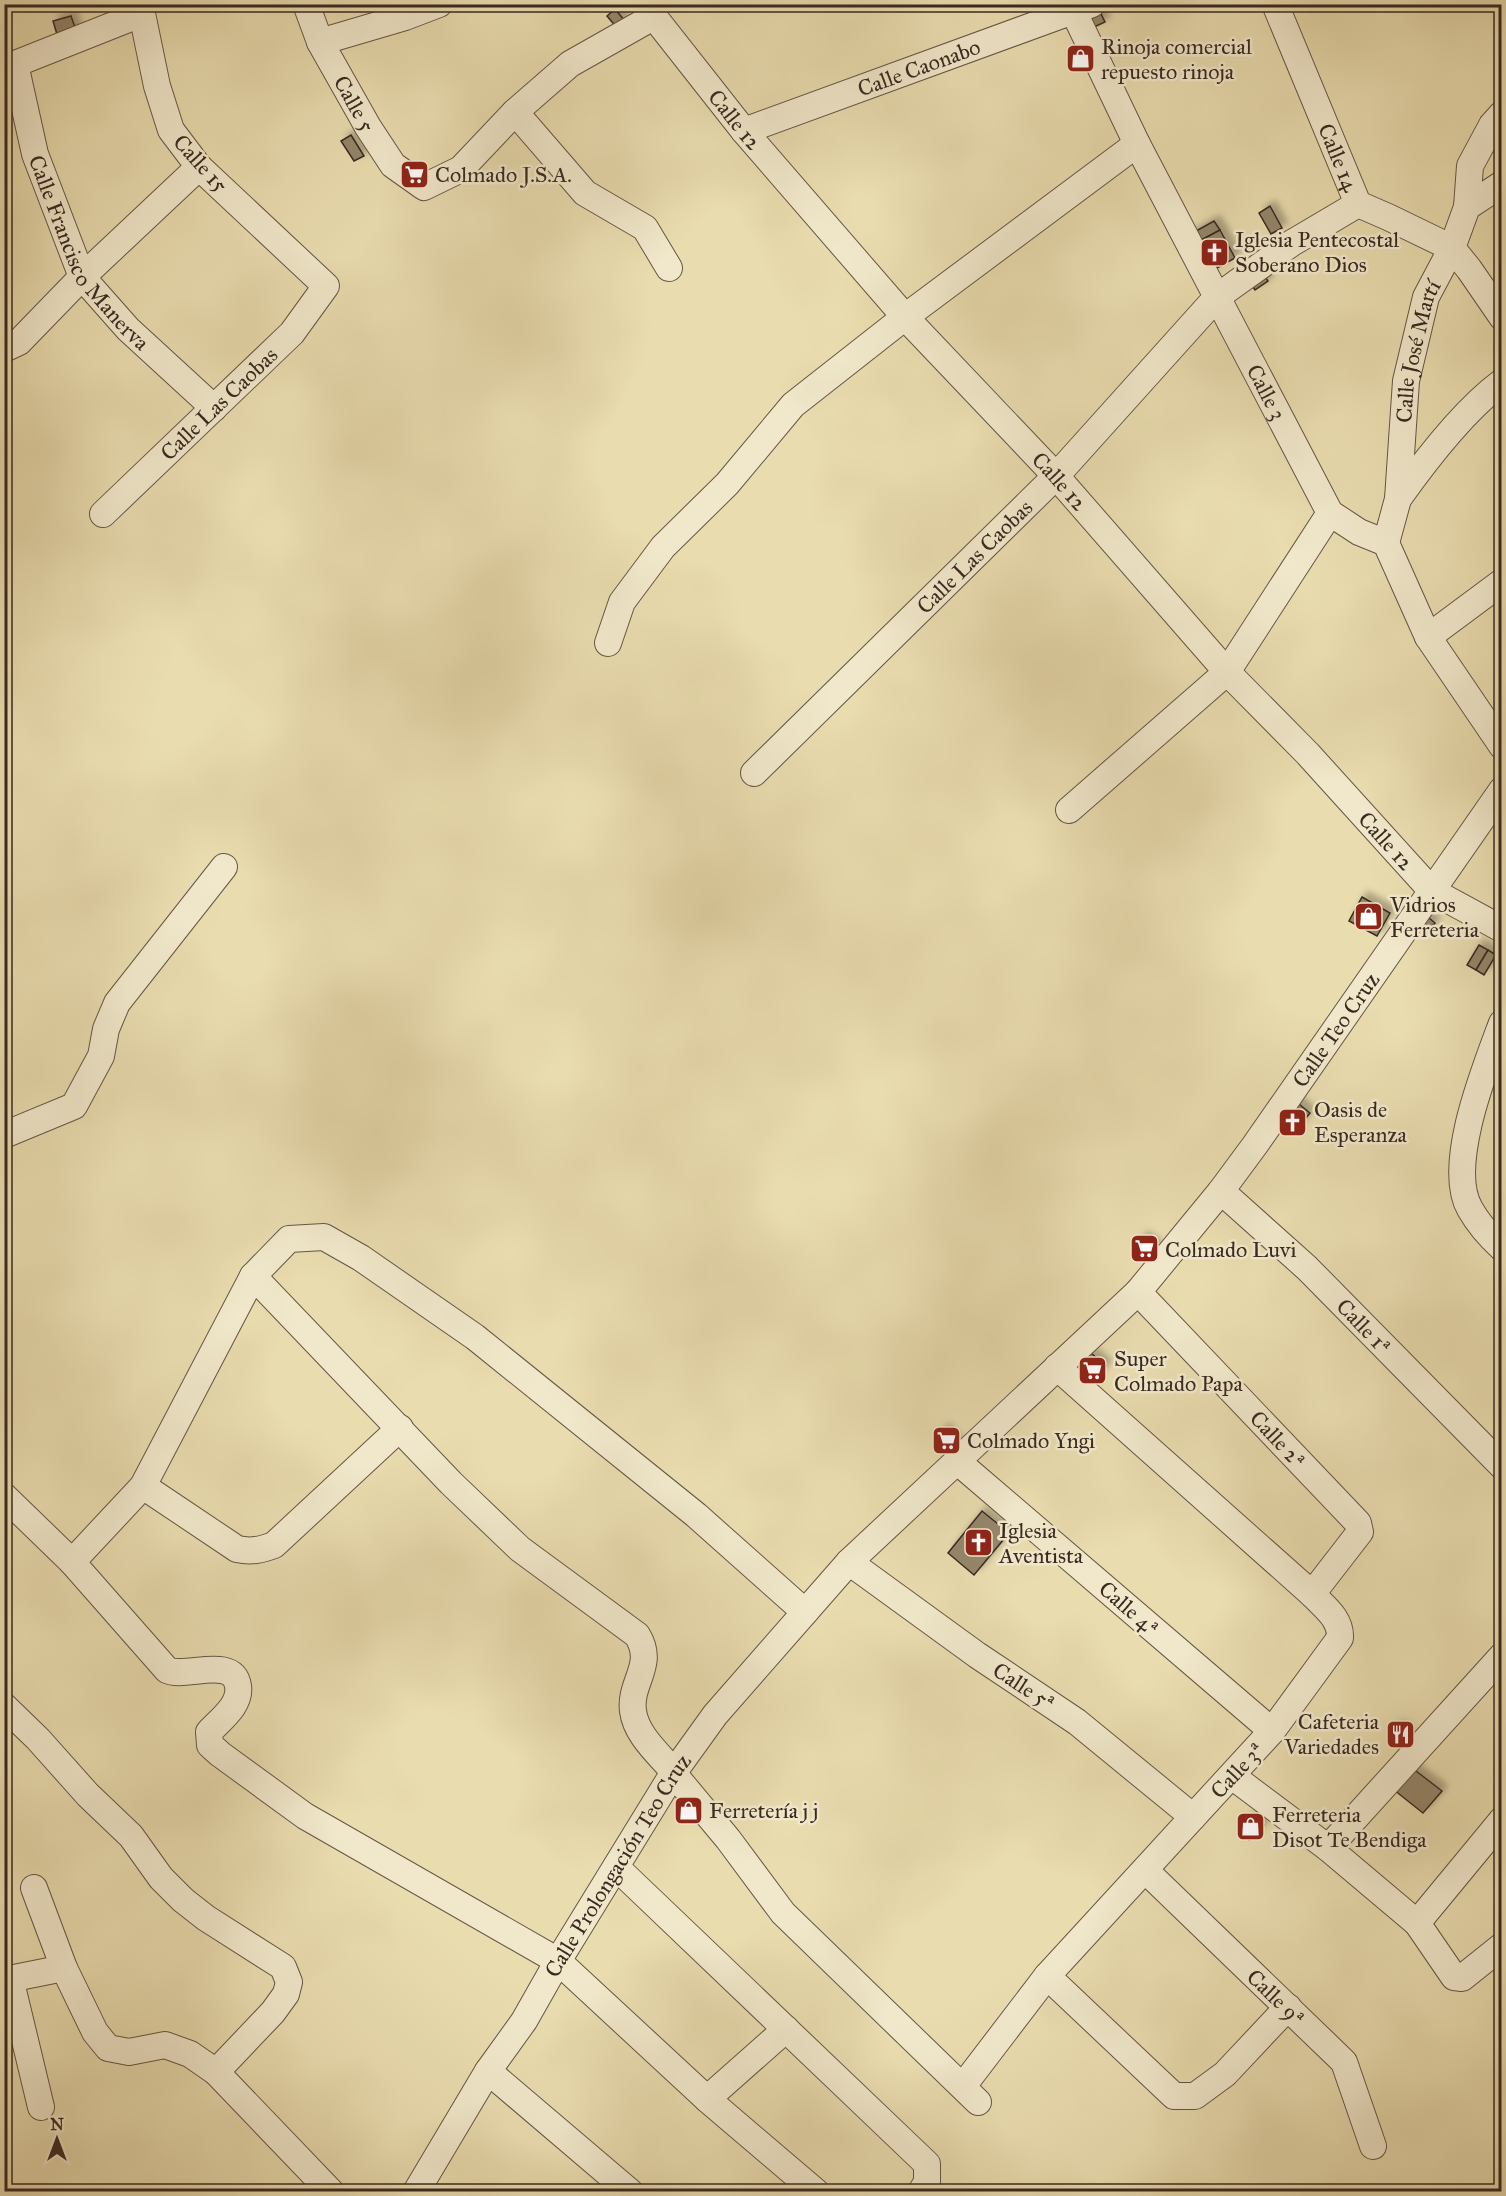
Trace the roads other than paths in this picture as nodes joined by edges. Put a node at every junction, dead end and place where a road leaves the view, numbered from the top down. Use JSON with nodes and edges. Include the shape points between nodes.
{"nodes":[{"id":1,"x":306,"y":4,"type":"edge"},
{"id":2,"x":439,"y":4,"type":"edge"},
{"id":3,"x":1275,"y":4,"type":"edge"},
{"id":4,"x":1079,"y":7,"type":"edge"},
{"id":5,"x":140,"y":9,"type":"edge"},
{"id":6,"x":649,"y":11,"type":"edge"},
{"id":7,"x":320,"y":42,"type":"junction"},
{"id":8,"x":10,"y":65,"type":"edge"},
{"id":9,"x":515,"y":112,"type":"junction"},
{"id":10,"x":1502,"y":114,"type":"edge"},
{"id":11,"x":744,"y":131,"type":"junction"},
{"id":12,"x":1137,"y":144,"type":"junction"},
{"id":13,"x":200,"y":167,"type":"junction"},
{"id":14,"x":1502,"y":184,"type":"edge"},
{"id":15,"x":1358,"y":204,"type":"junction"},
{"id":16,"x":1467,"y":207,"type":"junction"},
{"id":17,"x":1452,"y":248,"type":"junction"},
{"id":18,"x":669,"y":268,"type":"dead end"},
{"id":19,"x":82,"y":277,"type":"junction"},
{"id":20,"x":326,"y":286,"type":"joint"},
{"id":21,"x":1217,"y":297,"type":"junction"},
{"id":22,"x":1502,"y":317,"type":"edge"},
{"id":23,"x":905,"y":318,"type":"junction"},
{"id":24,"x":4,"y":349,"type":"edge"},
{"id":25,"x":1502,"y":382,"type":"edge"},
{"id":26,"x":214,"y":408,"type":"junction"},
{"id":27,"x":1056,"y":476,"type":"junction"},
{"id":28,"x":1398,"y":499,"type":"junction"},
{"id":29,"x":1330,"y":513,"type":"junction"},
{"id":30,"x":104,"y":514,"type":"dead end"},
{"id":31,"x":1386,"y":543,"type":"junction"},
{"id":32,"x":1502,"y":582,"type":"edge"},
{"id":33,"x":1428,"y":637,"type":"junction"},
{"id":34,"x":608,"y":643,"type":"dead end"},
{"id":35,"x":1227,"y":672,"type":"junction"},
{"id":36,"x":1502,"y":746,"type":"edge"},
{"id":37,"x":754,"y":773,"type":"dead end"},
{"id":38,"x":1502,"y":790,"type":"edge"},
{"id":39,"x":1069,"y":810,"type":"dead end"},
{"id":40,"x":224,"y":867,"type":"dead end"},
{"id":41,"x":1432,"y":891,"type":"junction"},
{"id":42,"x":1502,"y":929,"type":"edge"},
{"id":43,"x":1502,"y":1023,"type":"edge"},
{"id":44,"x":4,"y":1135,"type":"edge"},
{"id":45,"x":1221,"y":1191,"type":"junction"},
{"id":46,"x":1502,"y":1248,"type":"edge"},
{"id":47,"x":253,"y":1276,"type":"junction"},
{"id":48,"x":1138,"y":1292,"type":"junction"},
{"id":49,"x":1057,"y":1367,"type":"junction"},
{"id":50,"x":400,"y":1428,"type":"junction"},
{"id":51,"x":958,"y":1462,"type":"junction"},
{"id":52,"x":1502,"y":1466,"type":"edge"},
{"id":53,"x":143,"y":1486,"type":"junction"},
{"id":54,"x":4,"y":1496,"type":"edge"},
{"id":55,"x":72,"y":1562,"type":"junction"},
{"id":56,"x":849,"y":1563,"type":"junction"},
{"id":57,"x":1312,"y":1594,"type":"junction"},
{"id":58,"x":805,"y":1612,"type":"junction"},
{"id":59,"x":1502,"y":1656,"type":"edge"},
{"id":60,"x":4,"y":1706,"type":"edge"},
{"id":61,"x":1272,"y":1731,"type":"junction"},
{"id":62,"x":673,"y":1772,"type":"junction"},
{"id":63,"x":1232,"y":1776,"type":"junction"},
{"id":64,"x":1194,"y":1817,"type":"junction"},
{"id":65,"x":1502,"y":1820,"type":"edge"},
{"id":66,"x":1328,"y":1848,"type":"junction"},
{"id":67,"x":616,"y":1867,"type":"junction"},
{"id":68,"x":1144,"y":1870,"type":"junction"},
{"id":69,"x":34,"y":1888,"type":"dead end"},
{"id":70,"x":1417,"y":1923,"type":"junction"},
{"id":71,"x":1502,"y":1946,"type":"edge"},
{"id":72,"x":558,"y":1961,"type":"junction"},
{"id":73,"x":64,"y":1968,"type":"junction"},
{"id":74,"x":1047,"y":1976,"type":"junction"},
{"id":75,"x":7,"y":1979,"type":"edge"},
{"id":76,"x":1288,"y":2007,"type":"junction"},
{"id":77,"x":786,"y":2029,"type":"junction"},
{"id":78,"x":488,"y":2071,"type":"junction"},
{"id":79,"x":216,"y":2073,"type":"junction"},
{"id":80,"x":707,"y":2099,"type":"junction"},
{"id":81,"x":41,"y":2107,"type":"dead end"},
{"id":82,"x":1373,"y":2146,"type":"dead end"},
{"id":83,"x":331,"y":2192,"type":"edge"},
{"id":84,"x":416,"y":2192,"type":"edge"},
{"id":85,"x":630,"y":2192,"type":"edge"},
{"id":86,"x":816,"y":2192,"type":"edge"},
{"id":87,"x":921,"y":2192,"type":"edge"}],
"edges":[{"from":1,"to":7,"type":"street","name":"Calle 5"},
{"from":2,"to":7,"type":"street"},
{"from":3,"to":15,"type":"street","name":"Calle 14"},
{"from":4,"to":11,"type":"street","name":"Calle Caonabo"},
{"from":4,"to":12,"type":"street","name":"Calle 3"},
{"from":5,"to":8,"type":"street"},
{"from":5,"to":13,"type":"street","name":"Calle 15","via":[[171,130]]},
{"from":6,"to":9,"type":"street","via":[[570,64]]},
{"from":6,"to":11,"type":"street","name":"Calle 12"},
{"from":7,"to":9,"type":"street","name":"Calle 5","via":[[393,165],[424,187],[461,169]]},
{"from":8,"to":19,"type":"street","name":"Calle Francisco Manerva","via":[[34,154]]},
{"from":9,"to":18,"type":"street","via":[[585,193],[645,228]]},
{"from":10,"to":16,"type":"street","name":"Calle José Martí","via":[[1470,166]]},
{"from":11,"to":23,"type":"street","name":"Calle 12"},
{"from":12,"to":21,"type":"street","name":"Calle 3"},
{"from":12,"to":23,"type":"street"},
{"from":13,"to":19,"type":"street"},
{"from":13,"to":20,"type":"street","name":"Calle 15"},
{"from":14,"to":16,"type":"street"},
{"from":15,"to":17,"type":"street","name":"Calle 14"},
{"from":15,"to":21,"type":"street","name":"Calle Las Caobas","via":[[1292,243]]},
{"from":16,"to":17,"type":"street","name":"Calle José Martí"},
{"from":17,"to":22,"type":"street","name":"Calle 14"},
{"from":17,"to":28,"type":"street","name":"Calle José Martí","via":[[1426,297],[1406,381]]},
{"from":19,"to":24,"type":"street","via":[[20,342]]},
{"from":19,"to":26,"type":"street","name":"Calle Francisco Manerva","via":[[128,329]]},
{"from":20,"to":26,"type":"street","name":"Calle Las Caobas","via":[[292,333]]},
{"from":21,"to":27,"type":"street","name":"Calle Las Caobas"},
{"from":21,"to":29,"type":"street","name":"Calle 3"},
{"from":23,"to":27,"type":"street","name":"Calle 12"},
{"from":23,"to":34,"type":"street","via":[[793,405],[727,484],[663,547],[622,602]]},
{"from":25,"to":28,"type":"street","via":[[1484,395]]},
{"from":26,"to":30,"type":"street","name":"Calle Las Caobas"},
{"from":27,"to":35,"type":"street","name":"Calle 12"},
{"from":27,"to":37,"type":"street","name":"Calle Las Caobas"},
{"from":28,"to":31,"type":"street","name":"Calle José Martí"},
{"from":29,"to":31,"type":"street","name":"Calle 3","via":[[1359,532]]},
{"from":29,"to":35,"type":"street"},
{"from":31,"to":33,"type":"street"},
{"from":32,"to":33,"type":"street"},
{"from":33,"to":36,"type":"street"},
{"from":35,"to":39,"type":"street"},
{"from":35,"to":41,"type":"street","name":"Calle 12","via":[[1308,754]]},
{"from":38,"to":41,"type":"street","name":"Calle Teo Cruz"},
{"from":40,"to":44,"type":"street","via":[[117,1003],[106,1029],[101,1056],[74,1106]]},
{"from":41,"to":42,"type":"street","name":"Calle 12"},
{"from":41,"to":45,"type":"street","name":"Calle Teo Cruz"},
{"from":43,"to":46,"type":"street","via":[[1474,1100],[1463,1153],[1462,1180],[1469,1207]]},
{"from":45,"to":48,"type":"street","name":"Calle Teo Cruz"},
{"from":45,"to":52,"type":"street","name":"Calle 1ª","via":[[1307,1268]]},
{"from":47,"to":50,"type":"street"},
{"from":47,"to":53,"type":"street"},
{"from":47,"to":58,"type":"street","via":[[289,1239],[324,1237],[361,1258],[475,1336],[696,1515]]},
{"from":48,"to":49,"type":"street","name":"Calle Teo Cruz"},
{"from":48,"to":57,"type":"street","name":"Calle 2ª","via":[[1358,1523],[1360,1532]]},
{"from":49,"to":51,"type":"street","name":"Calle Teo Cruz"},
{"from":49,"to":57,"type":"street","name":"Calle 3ª"},
{"from":50,"to":53,"type":"street","via":[[274,1545],[264,1549],[237,1549]]},
{"from":50,"to":62,"type":"street","via":[[520,1549],[637,1635],[645,1656],[632,1710],[637,1727]]},
{"from":51,"to":56,"type":"street","name":"Calle Teo Cruz"},
{"from":51,"to":61,"type":"street","name":"Calle 4ª"},
{"from":53,"to":55,"type":"street"},
{"from":54,"to":55,"type":"street"},
{"from":55,"to":72,"type":"street","via":[[167,1671],[174,1674],[222,1670],[237,1680],[239,1693],[235,1702],[209,1732],[210,1745],[220,1754],[305,1816]]},
{"from":56,"to":58,"type":"street","name":"Calle Prolongación Teo Cruz"},
{"from":56,"to":64,"type":"street","name":"Calle 5ª","via":[[1077,1722]]},
{"from":57,"to":61,"type":"street","name":"Calle 3ª","via":[[1337,1620],[1340,1638]]},
{"from":58,"to":62,"type":"street","name":"Calle Prolongación Teo Cruz","via":[[715,1715]]},
{"from":59,"to":66,"type":"street"},
{"from":60,"to":79,"type":"street","via":[[130,1836],[183,1900],[284,1967],[289,1982],[286,1994]]},
{"from":61,"to":63,"type":"street","name":"Calle 3ª"},
{"from":62,"to":67,"type":"street","name":"Calle Prolongación Teo Cruz"},
{"from":62,"to":74,"type":"street","name":"Calle 3ª","via":[[783,1913],[970,2094]]},
{"from":63,"to":64,"type":"street","name":"Calle 3ª"},
{"from":63,"to":66,"type":"street"},
{"from":64,"to":68,"type":"street","name":"Calle 3ª"},
{"from":65,"to":70,"type":"street"},
{"from":66,"to":70,"type":"street"},
{"from":67,"to":72,"type":"street","name":"Calle Prolongación Teo Cruz"},
{"from":67,"to":77,"type":"street"},
{"from":68,"to":74,"type":"street","name":"Calle 3ª"},
{"from":68,"to":76,"type":"street","name":"Calle 9ª"},
{"from":69,"to":73,"type":"street"},
{"from":70,"to":71,"type":"street","via":[[1454,1977],[1461,1978]]},
{"from":72,"to":78,"type":"street","name":"Calle Prolongación Teo Cruz","via":[[524,2021]]},
{"from":72,"to":80,"type":"street"},
{"from":73,"to":75,"type":"street"},
{"from":73,"to":79,"type":"street","via":[[95,2032],[108,2048],[129,2052],[165,2045],[190,2054]]},
{"from":74,"to":76,"type":"street","via":[[1174,2096],[1195,2096],[1226,2074]]},
{"from":75,"to":81,"type":"street"},
{"from":76,"to":82,"type":"street","name":"Calle 9ª","via":[[1344,2062]]},
{"from":77,"to":80,"type":"street"},
{"from":77,"to":87,"type":"street","via":[[927,2164],[927,2182]]},
{"from":78,"to":84,"type":"street","name":"Calle Prolongación Teo Cruz"},
{"from":78,"to":85,"type":"street"},
{"from":79,"to":83,"type":"street"},
{"from":80,"to":86,"type":"street"}]}
